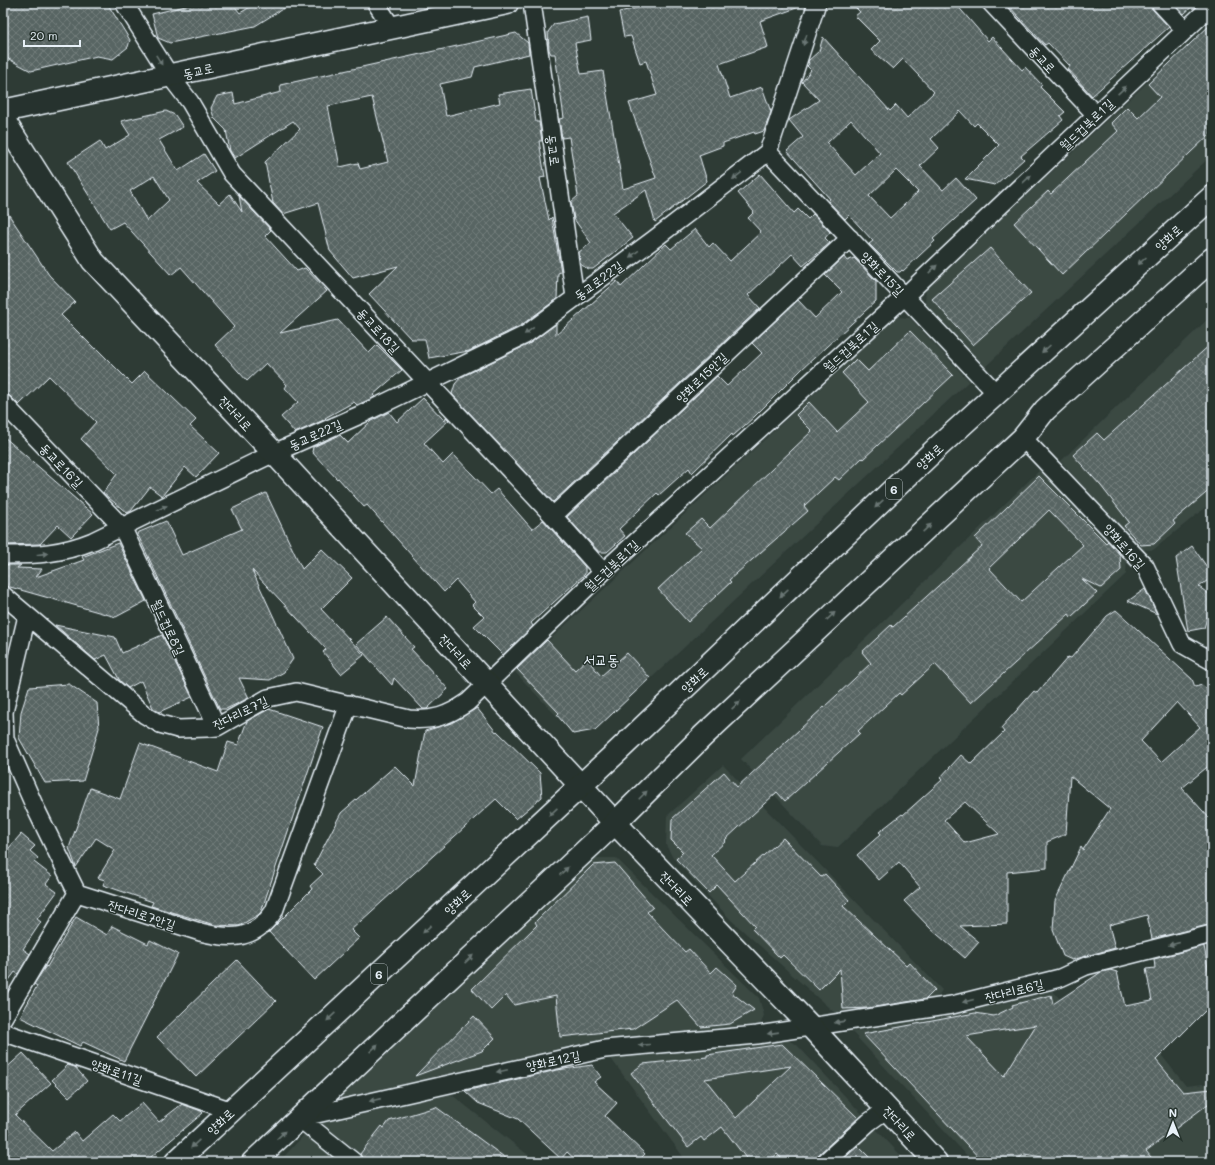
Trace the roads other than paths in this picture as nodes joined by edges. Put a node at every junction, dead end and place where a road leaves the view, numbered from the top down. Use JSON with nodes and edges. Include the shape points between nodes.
{"nodes":[{"id":1,"x":376,"y":3,"type":"edge"},
{"id":2,"x":507,"y":3,"type":"edge"},
{"id":3,"x":532,"y":3,"type":"edge"},
{"id":4,"x":817,"y":3,"type":"edge"},
{"id":5,"x":991,"y":3,"type":"edge"},
{"id":6,"x":1160,"y":3,"type":"edge"},
{"id":7,"x":129,"y":5,"type":"edge"},
{"id":8,"x":1212,"y":5,"type":"edge"},
{"id":9,"x":468,"y":7,"type":"edge"},
{"id":10,"x":392,"y":28,"type":"junction"},
{"id":11,"x":1185,"y":30,"type":"junction"},
{"id":12,"x":170,"y":76,"type":"junction"},
{"id":13,"x":3,"y":111,"type":"edge"},
{"id":14,"x":1096,"y":115,"type":"junction"},
{"id":15,"x":3,"y":119,"type":"edge"},
{"id":16,"x":768,"y":152,"type":"junction"},
{"id":17,"x":1212,"y":197,"type":"edge"},
{"id":18,"x":850,"y":238,"type":"junction"},
{"id":19,"x":1212,"y":259,"type":"edge"},
{"id":20,"x":905,"y":296,"type":"junction"},
{"id":21,"x":575,"y":297,"type":"junction"},
{"id":22,"x":428,"y":382,"type":"junction"},
{"id":23,"x":996,"y":394,"type":"junction"},
{"id":24,"x":3,"y":403,"type":"edge"},
{"id":25,"x":1023,"y":438,"type":"junction"},
{"id":26,"x":274,"y":453,"type":"junction"},
{"id":27,"x":554,"y":516,"type":"junction"},
{"id":28,"x":122,"y":527,"type":"junction"},
{"id":29,"x":3,"y":555,"type":"edge"},
{"id":30,"x":602,"y":572,"type":"junction"},
{"id":31,"x":3,"y":595,"type":"edge"},
{"id":32,"x":27,"y":616,"type":"junction"},
{"id":33,"x":1212,"y":661,"type":"edge"},
{"id":34,"x":486,"y":684,"type":"junction"},
{"id":35,"x":349,"y":704,"type":"junction"},
{"id":36,"x":217,"y":727,"type":"junction"},
{"id":37,"x":581,"y":785,"type":"junction"},
{"id":38,"x":615,"y":823,"type":"junction"},
{"id":39,"x":77,"y":893,"type":"junction"},
{"id":40,"x":1212,"y":934,"type":"edge"},
{"id":41,"x":3,"y":1018,"type":"edge"},
{"id":42,"x":812,"y":1028,"type":"junction"},
{"id":43,"x":3,"y":1032,"type":"edge"},
{"id":44,"x":887,"y":1109,"type":"junction"},
{"id":45,"x":232,"y":1111,"type":"junction"},
{"id":46,"x":299,"y":1118,"type":"junction"},
{"id":47,"x":176,"y":1162,"type":"edge"},
{"id":48,"x":253,"y":1162,"type":"edge"},
{"id":49,"x":354,"y":1162,"type":"edge"},
{"id":50,"x":825,"y":1162,"type":"edge"},
{"id":51,"x":936,"y":1162,"type":"edge"}],
"edges":[{"from":1,"to":10,"type":"street"},
{"from":2,"to":9,"type":"main road","name":"동교로"},
{"from":3,"to":21,"type":"street","name":"동교로"},
{"from":4,"to":16,"type":"street","one_way":true},
{"from":5,"to":14,"type":"street","name":"동교로"},
{"from":6,"to":11,"type":"street"},
{"from":7,"to":12,"type":"street","name":"동교로18길","one_way":true},
{"from":8,"to":11,"type":"street","name":"월드컵북로1길"},
{"from":9,"to":10,"type":"main road","name":"동교로"},
{"from":10,"to":12,"type":"main road","name":"동교로"},
{"from":14,"to":11,"type":"street","name":"월드컵북로1길","one_way":true},
{"from":12,"to":13,"type":"main road","name":"동교로"},
{"from":12,"to":22,"type":"street","name":"동교로18길","via":[[190,102],[232,174]]},
{"from":20,"to":14,"type":"street","name":"월드컵북로1길","one_way":true},
{"from":15,"to":26,"type":"main road","name":"잔다리로","via":[[93,261]]},
{"from":16,"to":18,"type":"street","name":"양화로15길"},
{"from":16,"to":21,"type":"street","name":"동교로22길","one_way":true},
{"from":17,"to":23,"type":"main road","name":"양화로","number":"6","one_way":true},
{"from":18,"to":20,"type":"street","name":"양화로15길"},
{"from":18,"to":27,"type":"street","name":"양화로15안길"},
{"from":19,"to":25,"type":"main road","via":[[1045,410]]},
{"from":20,"to":23,"type":"street","name":"양화로15길"},
{"from":20,"to":30,"type":"street","name":"월드컵북로1길"},
{"from":21,"to":22,"type":"street","name":"동교로22길","one_way":true,"via":[[525,335]]},
{"from":22,"to":26,"type":"street","name":"동교로22길"},
{"from":22,"to":27,"type":"street","name":"동교로18길"},
{"from":23,"to":37,"type":"main road","name":"양화로","number":"6","one_way":true},
{"from":24,"to":28,"type":"street","name":"동교로16길"},
{"from":25,"to":33,"type":"street","name":"양화로16길","via":[[1145,566],[1182,644]]},
{"from":38,"to":25,"type":"main road","one_way":true,"via":[[709,730]]},
{"from":28,"to":26,"type":"street","one_way":true},
{"from":26,"to":34,"type":"main road","name":"잔다리로"},
{"from":27,"to":30,"type":"street","name":"동교로18길"},
{"from":29,"to":28,"type":"street","one_way":true,"via":[[37,555],[71,550]]},
{"from":28,"to":36,"type":"street","name":"월드컵로8길"},
{"from":30,"to":34,"type":"street","name":"월드컵북로1길"},
{"from":31,"to":32,"type":"street","name":"잔다리로7길"},
{"from":32,"to":36,"type":"street","name":"잔다리로7길","via":[[145,716],[178,729]]},
{"from":32,"to":39,"type":"street","via":[[4,712],[5,739]]},
{"from":34,"to":35,"type":"street","name":"잔다리로7길","via":[[468,702],[440,718],[425,720],[390,715]]},
{"from":34,"to":37,"type":"main road","name":"잔다리로"},
{"from":35,"to":36,"type":"street","name":"잔다리로7길","via":[[296,692],[282,694],[268,698]]},
{"from":35,"to":39,"type":"street","name":"잔다리로7안길","via":[[274,911],[257,929],[233,938],[219,937]]},
{"from":37,"to":38,"type":"main road","name":"잔다리로"},
{"from":37,"to":45,"type":"main road","name":"양화로","number":"6","one_way":true},
{"from":38,"to":42,"type":"main road","name":"잔다리로"},
{"from":46,"to":38,"type":"main road","one_way":true},
{"from":39,"to":41,"type":"street"},
{"from":40,"to":42,"type":"street","name":"잔다리로6길","one_way":true,"via":[[1086,966],[1060,978],[952,1005]]},
{"from":42,"to":44,"type":"main road","name":"잔다리로"},
{"from":42,"to":46,"type":"street","name":"양화로12길","one_way":true,"via":[[604,1049]]},
{"from":43,"to":45,"type":"street","name":"양화로11길"},
{"from":44,"to":50,"type":"street"},
{"from":44,"to":51,"type":"main road","name":"잔다리로"},
{"from":45,"to":47,"type":"main road","name":"양화로","number":"6","one_way":true},
{"from":48,"to":46,"type":"main road","one_way":true},
{"from":46,"to":49,"type":"street"}]}
